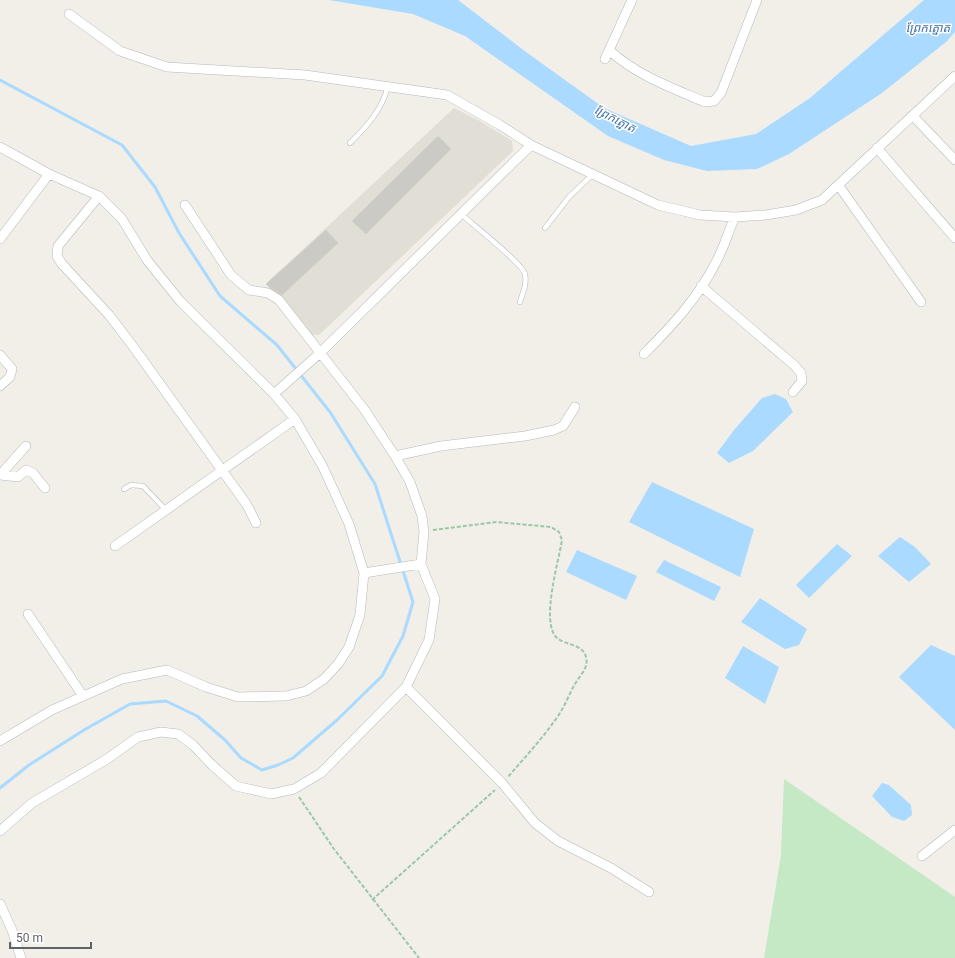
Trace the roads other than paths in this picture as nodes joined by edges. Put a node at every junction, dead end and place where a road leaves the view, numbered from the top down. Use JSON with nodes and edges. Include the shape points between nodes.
{"nodes":[{"id":1,"x":632,"y":0,"type":"edge"},
{"id":2,"x":757,"y":0,"type":"edge"},
{"id":3,"x":69,"y":14,"type":"dead end"},
{"id":4,"x":609,"y":50,"type":"junction"},
{"id":5,"x":605,"y":59,"type":"dead end"},
{"id":6,"x":955,"y":76,"type":"edge"},
{"id":7,"x":388,"y":86,"type":"junction"},
{"id":8,"x":913,"y":116,"type":"junction"},
{"id":9,"x":350,"y":143,"type":"dead end"},
{"id":10,"x":531,"y":145,"type":"junction"},
{"id":11,"x":0,"y":147,"type":"edge"},
{"id":12,"x":877,"y":148,"type":"junction"},
{"id":13,"x":955,"y":160,"type":"edge"},
{"id":14,"x":49,"y":174,"type":"junction"},
{"id":15,"x":592,"y":176,"type":"junction"},
{"id":16,"x":839,"y":186,"type":"junction"},
{"id":17,"x":100,"y":196,"type":"junction"},
{"id":18,"x":186,"y":205,"type":"dead end"},
{"id":19,"x":461,"y":214,"type":"junction"},
{"id":20,"x":735,"y":217,"type":"junction"},
{"id":21,"x":545,"y":228,"type":"dead end"},
{"id":22,"x":955,"y":238,"type":"edge"},
{"id":23,"x":0,"y":239,"type":"edge"},
{"id":24,"x":701,"y":286,"type":"junction"},
{"id":25,"x":520,"y":302,"type":"dead end"},
{"id":26,"x":921,"y":302,"type":"dead end"},
{"id":27,"x":321,"y":352,"type":"junction"},
{"id":28,"x":644,"y":354,"type":"dead end"},
{"id":29,"x":0,"y":355,"type":"edge"},
{"id":30,"x":0,"y":386,"type":"edge"},
{"id":31,"x":793,"y":392,"type":"dead end"},
{"id":32,"x":274,"y":394,"type":"junction"},
{"id":33,"x":575,"y":407,"type":"dead end"},
{"id":34,"x":295,"y":419,"type":"junction"},
{"id":35,"x":26,"y":446,"type":"dead end"},
{"id":36,"x":395,"y":456,"type":"junction"},
{"id":37,"x":223,"y":471,"type":"junction"},
{"id":38,"x":0,"y":474,"type":"edge"},
{"id":39,"x":45,"y":488,"type":"dead end"},
{"id":40,"x":124,"y":489,"type":"dead end"},
{"id":41,"x":166,"y":509,"type":"junction"},
{"id":42,"x":256,"y":523,"type":"dead end"},
{"id":43,"x":115,"y":546,"type":"dead end"},
{"id":44,"x":421,"y":564,"type":"junction"},
{"id":45,"x":364,"y":573,"type":"junction"},
{"id":46,"x":28,"y":614,"type":"dead end"},
{"id":47,"x":406,"y":687,"type":"junction"},
{"id":48,"x":84,"y":696,"type":"junction"},
{"id":49,"x":0,"y":741,"type":"edge"},
{"id":50,"x":955,"y":830,"type":"edge"},
{"id":51,"x":0,"y":831,"type":"edge"},
{"id":52,"x":922,"y":856,"type":"dead end"},
{"id":53,"x":649,"y":892,"type":"dead end"},
{"id":54,"x":0,"y":904,"type":"edge"},
{"id":55,"x":21,"y":958,"type":"edge"}],
"edges":[{"from":1,"to":4,"type":"street"},
{"from":2,"to":4,"type":"street","via":[[721,93],[714,101],[705,102],[651,79],[621,61]]},
{"from":3,"to":7,"type":"street","via":[[120,51],[167,67],[305,75]]},
{"from":4,"to":5,"type":"street"},
{"from":6,"to":8,"type":"street"},
{"from":7,"to":9,"type":"lane","via":[[385,101],[370,123]]},
{"from":7,"to":10,"type":"street","via":[[447,94]]},
{"from":8,"to":12,"type":"street"},
{"from":8,"to":13,"type":"street"},
{"from":10,"to":15,"type":"street"},
{"from":10,"to":19,"type":"street"},
{"from":11,"to":14,"type":"street"},
{"from":12,"to":16,"type":"street"},
{"from":12,"to":22,"type":"street"},
{"from":14,"to":17,"type":"street"},
{"from":14,"to":23,"type":"street"},
{"from":15,"to":20,"type":"street","via":[[658,205],[700,215]]},
{"from":15,"to":21,"type":"lane","via":[[569,197]]},
{"from":16,"to":20,"type":"street","via":[[822,200],[796,210]]},
{"from":16,"to":26,"type":"street"},
{"from":17,"to":32,"type":"street","via":[[122,219],[147,260],[180,300]]},
{"from":17,"to":37,"type":"street","via":[[58,246],[57,256],[132,344]]},
{"from":18,"to":27,"type":"street","via":[[231,276],[249,290],[268,293],[279,300]]},
{"from":19,"to":25,"type":"lane","via":[[525,272],[526,286]]},
{"from":19,"to":27,"type":"street"},
{"from":20,"to":24,"type":"street","via":[[716,263]]},
{"from":24,"to":28,"type":"street","via":[[668,330]]},
{"from":24,"to":31,"type":"street","via":[[802,373],[802,381]]},
{"from":27,"to":32,"type":"street"},
{"from":27,"to":36,"type":"street"},
{"from":29,"to":30,"type":"street","via":[[12,369],[10,377]]},
{"from":32,"to":34,"type":"street"},
{"from":33,"to":36,"type":"street","via":[[563,426],[547,432],[441,446]]},
{"from":34,"to":37,"type":"street"},
{"from":34,"to":45,"type":"street","via":[[322,467],[349,524]]},
{"from":35,"to":38,"type":"street"},
{"from":36,"to":44,"type":"street","via":[[410,482],[422,516],[424,532]]},
{"from":37,"to":41,"type":"street"},
{"from":37,"to":42,"type":"street","via":[[247,505]]},
{"from":38,"to":39,"type":"street","via":[[18,477],[26,470],[33,473]]},
{"from":40,"to":41,"type":"lane","via":[[131,485],[143,486]]},
{"from":41,"to":43,"type":"street"},
{"from":44,"to":45,"type":"street"},
{"from":44,"to":47,"type":"street","via":[[434,599],[429,640]]},
{"from":45,"to":48,"type":"street","via":[[360,615],[349,647],[338,664],[306,691],[286,696],[238,697],[206,688],[167,670],[122,679]]},
{"from":46,"to":48,"type":"street"},
{"from":47,"to":51,"type":"street","via":[[321,773],[294,789],[271,794],[236,786],[178,734],[161,732],[138,737],[107,759],[32,803]]},
{"from":47,"to":53,"type":"street","via":[[502,783],[535,823],[558,841]]},
{"from":48,"to":49,"type":"street","via":[[52,710]]},
{"from":50,"to":52,"type":"street"},
{"from":54,"to":55,"type":"street"}]}
